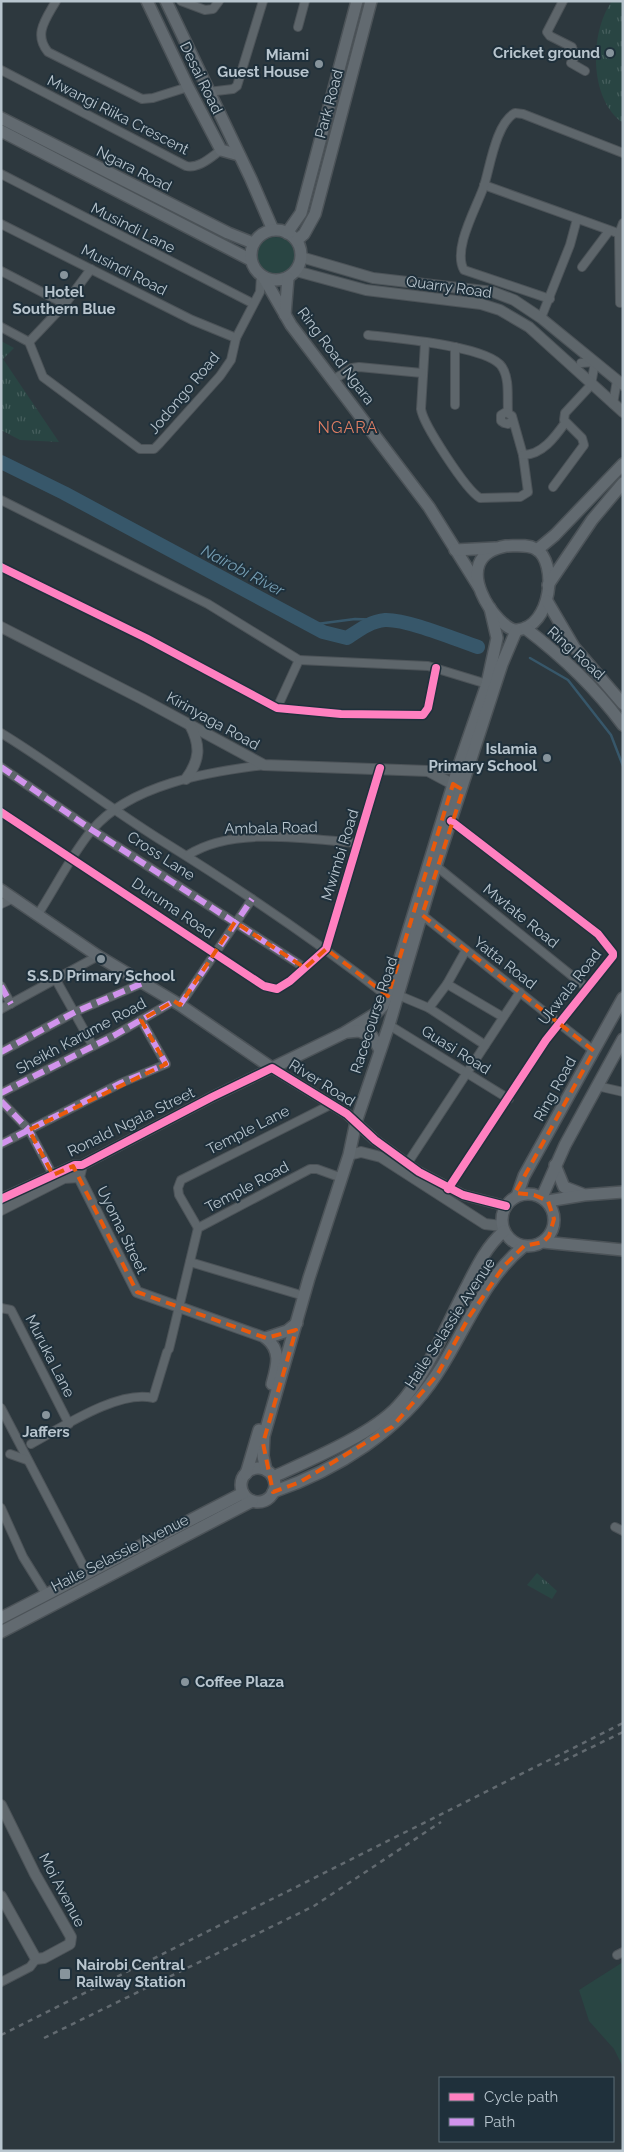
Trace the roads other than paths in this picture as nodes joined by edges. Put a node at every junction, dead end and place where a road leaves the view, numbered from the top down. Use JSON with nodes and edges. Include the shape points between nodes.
{"nodes":[{"id":1,"x":56,"y":1,"type":"edge"},
{"id":2,"x":147,"y":1,"type":"edge"},
{"id":3,"x":181,"y":1,"type":"edge"},
{"id":4,"x":219,"y":1,"type":"edge"},
{"id":5,"x":263,"y":1,"type":"edge"},
{"id":6,"x":305,"y":1,"type":"edge"},
{"id":7,"x":357,"y":1,"type":"edge"},
{"id":8,"x":372,"y":1,"type":"edge"},
{"id":9,"x":563,"y":1,"type":"edge"},
{"id":10,"x":167,"y":2,"type":"edge"},
{"id":11,"x":298,"y":28,"type":"dead end"},
{"id":12,"x":348,"y":34,"type":"junction"},
{"id":13,"x":362,"y":38,"type":"junction"},
{"id":14,"x":1,"y":70,"type":"edge"},
{"id":15,"x":585,"y":71,"type":"dead end"},
{"id":16,"x":188,"y":87,"type":"junction"},
{"id":17,"x":208,"y":92,"type":"junction"},
{"id":18,"x":1,"y":118,"type":"edge"},
{"id":19,"x":1,"y":131,"type":"edge"},
{"id":20,"x":43,"y":139,"type":"junction"},
{"id":21,"x":221,"y":150,"type":"junction"},
{"id":22,"x":38,"y":151,"type":"junction"},
{"id":23,"x":623,"y":153,"type":"edge"},
{"id":24,"x":239,"y":155,"type":"junction"},
{"id":25,"x":1,"y":174,"type":"edge"},
{"id":26,"x":484,"y":185,"type":"junction"},
{"id":27,"x":577,"y":219,"type":"junction"},
{"id":28,"x":623,"y":223,"type":"edge"},
{"id":29,"x":1,"y":224,"type":"edge"},
{"id":30,"x":272,"y":230,"type":"junction"},
{"id":31,"x":609,"y":231,"type":"junction"},
{"id":32,"x":287,"y":233,"type":"junction"},
{"id":33,"x":621,"y":235,"type":"edge"},
{"id":34,"x":297,"y":240,"type":"junction"},
{"id":35,"x":253,"y":243,"type":"junction"},
{"id":36,"x":302,"y":257,"type":"junction"},
{"id":37,"x":251,"y":260,"type":"junction"},
{"id":38,"x":582,"y":267,"type":"dead end"},
{"id":39,"x":91,"y":269,"type":"junction"},
{"id":40,"x":1,"y":271,"type":"edge"},
{"id":41,"x":292,"y":274,"type":"junction"},
{"id":42,"x":262,"y":277,"type":"junction"},
{"id":43,"x":260,"y":291,"type":"junction"},
{"id":44,"x":274,"y":295,"type":"junction"},
{"id":45,"x":550,"y":299,"type":"junction"},
{"id":46,"x":252,"y":303,"type":"junction"},
{"id":47,"x":620,"y":303,"type":"dead end"},
{"id":48,"x":65,"y":304,"type":"junction"},
{"id":49,"x":285,"y":315,"type":"junction"},
{"id":50,"x":540,"y":318,"type":"junction"},
{"id":51,"x":1,"y":327,"type":"edge"},
{"id":52,"x":368,"y":335,"type":"dead end"},
{"id":53,"x":236,"y":338,"type":"junction"},
{"id":54,"x":29,"y":342,"type":"junction"},
{"id":55,"x":425,"y":343,"type":"junction"},
{"id":56,"x":454,"y":347,"type":"junction"},
{"id":57,"x":582,"y":351,"type":"junction"},
{"id":58,"x":595,"y":362,"type":"junction"},
{"id":59,"x":581,"y":363,"type":"junction"},
{"id":60,"x":422,"y":373,"type":"junction"},
{"id":61,"x":580,"y":375,"type":"junction"},
{"id":62,"x":334,"y":380,"type":"junction"},
{"id":63,"x":620,"y":382,"type":"edge"},
{"id":64,"x":591,"y":385,"type":"junction"},
{"id":65,"x":613,"y":404,"type":"junction"},
{"id":66,"x":455,"y":406,"type":"dead end"},
{"id":67,"x":623,"y":412,"type":"edge"},
{"id":68,"x":564,"y":422,"type":"junction"},
{"id":69,"x":523,"y":455,"type":"junction"},
{"id":70,"x":623,"y":464,"type":"edge"},
{"id":71,"x":623,"y":483,"type":"edge"},
{"id":72,"x":553,"y":487,"type":"dead end"},
{"id":73,"x":1,"y":500,"type":"edge"},
{"id":74,"x":496,"y":548,"type":"junction"},
{"id":75,"x":455,"y":550,"type":"junction"},
{"id":76,"x":537,"y":550,"type":"junction"},
{"id":77,"x":1,"y":567,"type":"edge"},
{"id":78,"x":548,"y":585,"type":"junction"},
{"id":79,"x":479,"y":587,"type":"junction"},
{"id":80,"x":547,"y":601,"type":"junction"},
{"id":81,"x":490,"y":608,"type":"junction"},
{"id":82,"x":1,"y":627,"type":"edge"},
{"id":83,"x":521,"y":630,"type":"junction"},
{"id":84,"x":299,"y":660,"type":"junction"},
{"id":85,"x":436,"y":668,"type":"junction"},
{"id":86,"x":487,"y":684,"type":"junction"},
{"id":87,"x":623,"y":704,"type":"edge"},
{"id":88,"x":277,"y":708,"type":"junction"},
{"id":89,"x":190,"y":725,"type":"junction"},
{"id":90,"x":623,"y":725,"type":"edge"},
{"id":91,"x":1,"y":732,"type":"edge"},
{"id":92,"x":264,"y":765,"type":"junction"},
{"id":93,"x":470,"y":766,"type":"junction"},
{"id":94,"x":1,"y":767,"type":"edge"},
{"id":95,"x":380,"y":768,"type":"junction"},
{"id":96,"x":458,"y":768,"type":"junction"},
{"id":97,"x":428,"y":771,"type":"junction"},
{"id":98,"x":186,"y":779,"type":"junction"},
{"id":99,"x":458,"y":787,"type":"junction"},
{"id":100,"x":117,"y":809,"type":"junction"},
{"id":101,"x":1,"y":812,"type":"edge"},
{"id":102,"x":451,"y":821,"type":"junction"},
{"id":103,"x":92,"y":830,"type":"junction"},
{"id":104,"x":358,"y":843,"type":"junction"},
{"id":105,"x":188,"y":855,"type":"junction"},
{"id":106,"x":73,"y":859,"type":"junction"},
{"id":107,"x":436,"y":866,"type":"junction"},
{"id":108,"x":1,"y":890,"type":"edge"},
{"id":109,"x":14,"y":898,"type":"junction"},
{"id":110,"x":252,"y":899,"type":"junction"},
{"id":111,"x":1,"y":904,"type":"edge"},
{"id":112,"x":38,"y":914,"type":"junction"},
{"id":113,"x":422,"y":916,"type":"junction"},
{"id":114,"x":235,"y":922,"type":"junction"},
{"id":115,"x":326,"y":948,"type":"junction"},
{"id":116,"x":466,"y":950,"type":"junction"},
{"id":117,"x":215,"y":953,"type":"junction"},
{"id":118,"x":98,"y":956,"type":"junction"},
{"id":119,"x":306,"y":968,"type":"junction"},
{"id":120,"x":56,"y":980,"type":"junction"},
{"id":121,"x":143,"y":983,"type":"junction"},
{"id":122,"x":447,"y":984,"type":"junction"},
{"id":123,"x":1,"y":986,"type":"edge"},
{"id":124,"x":587,"y":988,"type":"junction"},
{"id":125,"x":520,"y":992,"type":"junction"},
{"id":126,"x":393,"y":995,"type":"junction"},
{"id":127,"x":623,"y":998,"type":"edge"},
{"id":128,"x":177,"y":1003,"type":"junction"},
{"id":129,"x":11,"y":1004,"type":"junction"},
{"id":130,"x":429,"y":1008,"type":"junction"},
{"id":131,"x":1,"y":1009,"type":"edge"},
{"id":132,"x":75,"y":1012,"type":"junction"},
{"id":133,"x":376,"y":1014,"type":"joint"},
{"id":134,"x":503,"y":1018,"type":"junction"},
{"id":135,"x":141,"y":1020,"type":"junction"},
{"id":136,"x":558,"y":1023,"type":"junction"},
{"id":137,"x":389,"y":1025,"type":"junction"},
{"id":138,"x":344,"y":1033,"type":"junction"},
{"id":139,"x":623,"y":1039,"type":"edge"},
{"id":140,"x":485,"y":1045,"type":"junction"},
{"id":141,"x":93,"y":1046,"type":"junction"},
{"id":142,"x":380,"y":1050,"type":"junction"},
{"id":143,"x":594,"y":1050,"type":"junction"},
{"id":144,"x":1,"y":1052,"type":"edge"},
{"id":145,"x":272,"y":1068,"type":"junction"},
{"id":146,"x":467,"y":1073,"type":"junction"},
{"id":147,"x":597,"y":1086,"type":"junction"},
{"id":148,"x":623,"y":1092,"type":"edge"},
{"id":149,"x":1,"y":1093,"type":"edge"},
{"id":150,"x":509,"y":1099,"type":"junction"},
{"id":151,"x":1,"y":1101,"type":"edge"},
{"id":152,"x":332,"y":1104,"type":"junction"},
{"id":153,"x":356,"y":1122,"type":"junction"},
{"id":154,"x":29,"y":1130,"type":"junction"},
{"id":155,"x":1,"y":1144,"type":"edge"},
{"id":156,"x":349,"y":1154,"type":"junction"},
{"id":157,"x":407,"y":1164,"type":"junction"},
{"id":158,"x":82,"y":1165,"type":"junction"},
{"id":159,"x":555,"y":1166,"type":"junction"},
{"id":160,"x":53,"y":1175,"type":"junction"},
{"id":161,"x":79,"y":1177,"type":"junction"},
{"id":162,"x":342,"y":1178,"type":"junction"},
{"id":163,"x":448,"y":1189,"type":"junction"},
{"id":164,"x":623,"y":1192,"type":"edge"},
{"id":165,"x":584,"y":1195,"type":"junction"},
{"id":166,"x":517,"y":1196,"type":"junction"},
{"id":167,"x":1,"y":1199,"type":"edge"},
{"id":168,"x":545,"y":1199,"type":"junction"},
{"id":169,"x":506,"y":1206,"type":"junction"},
{"id":170,"x":1,"y":1210,"type":"edge"},
{"id":171,"x":198,"y":1228,"type":"junction"},
{"id":172,"x":503,"y":1228,"type":"junction"},
{"id":173,"x":543,"y":1242,"type":"junction"},
{"id":174,"x":524,"y":1246,"type":"junction"},
{"id":175,"x":623,"y":1250,"type":"edge"},
{"id":176,"x":190,"y":1262,"type":"junction"},
{"id":177,"x":304,"y":1296,"type":"junction"},
{"id":178,"x":179,"y":1307,"type":"junction"},
{"id":179,"x":1,"y":1308,"type":"edge"},
{"id":180,"x":298,"y":1323,"type":"junction"},
{"id":181,"x":266,"y":1338,"type":"junction"},
{"id":182,"x":1,"y":1408,"type":"edge"},
{"id":183,"x":69,"y":1424,"type":"junction"},
{"id":184,"x":16,"y":1438,"type":"junction"},
{"id":185,"x":31,"y":1444,"type":"junction"},
{"id":186,"x":10,"y":1454,"type":"junction"},
{"id":187,"x":1,"y":1458,"type":"edge"},
{"id":188,"x":27,"y":1460,"type":"junction"},
{"id":189,"x":246,"y":1474,"type":"junction"},
{"id":190,"x":269,"y":1474,"type":"junction"},
{"id":191,"x":274,"y":1492,"type":"junction"},
{"id":192,"x":243,"y":1493,"type":"junction"},
{"id":193,"x":252,"y":1501,"type":"junction"},
{"id":194,"x":1,"y":1508,"type":"edge"},
{"id":195,"x":87,"y":1574,"type":"junction"},
{"id":196,"x":46,"y":1594,"type":"junction"},
{"id":197,"x":2,"y":1616,"type":"edge"},
{"id":198,"x":1,"y":1632,"type":"edge"},
{"id":199,"x":1,"y":1805,"type":"edge"},
{"id":200,"x":1,"y":1896,"type":"edge"},
{"id":201,"x":36,"y":1959,"type":"junction"},
{"id":202,"x":1,"y":1982,"type":"edge"}],
"edges":[{"from":1,"to":16,"type":"street","name":"Mwangi Riika Crescent","via":[[40,35],[48,52],[142,99]]},
{"from":2,"to":16,"type":"main road","name":"Desai Road"},
{"from":3,"to":4,"type":"street","via":[[205,10],[213,9]]},
{"from":5,"to":17,"type":"street","via":[[237,86]]},
{"from":6,"to":11,"type":"street"},
{"from":7,"to":12,"type":"main road","name":"Park Road"},
{"from":8,"to":13,"type":"main road","name":"Park Road"},
{"from":9,"to":15,"type":"street","via":[[547,32],[572,47],[575,56],[571,63]]},
{"from":10,"to":17,"type":"main road","name":"Desai Road"},
{"from":12,"to":13,"type":"street"},
{"from":12,"to":32,"type":"main road","name":"Park Road","via":[[301,213]]},
{"from":13,"to":34,"type":"main road","name":"Park Road","via":[[315,214]]},
{"from":14,"to":21,"type":"street","name":"Mwangi Riika Crescent","via":[[186,166],[194,166]]},
{"from":16,"to":21,"type":"main road","name":"Desai Road"},
{"from":17,"to":24,"type":"main road","name":"Desai Road"},
{"from":18,"to":20,"type":"main road","name":"Ngara Road"},
{"from":19,"to":22,"type":"main road","name":"Ngara Road"},
{"from":20,"to":22,"type":"main road"},
{"from":20,"to":35,"type":"main road","name":"Ngara Road"},
{"from":21,"to":24,"type":"main road"},
{"from":22,"to":37,"type":"main road","name":"Ngara Road"},
{"from":23,"to":26,"type":"street","via":[[516,113],[507,121],[496,143]]},
{"from":24,"to":30,"type":"main road","name":"Desai Road"},
{"from":25,"to":46,"type":"street","name":"Musindi Lane"},
{"from":26,"to":27,"type":"street"},
{"from":26,"to":45,"type":"street","via":[[465,235],[461,264],[464,270]]},
{"from":27,"to":31,"type":"street"},
{"from":27,"to":45,"type":"street"},
{"from":28,"to":33,"type":"street"},
{"from":29,"to":39,"type":"street","name":"Musindi Road"},
{"from":30,"to":32,"type":"main road"},
{"from":30,"to":35,"type":"main road"},
{"from":31,"to":33,"type":"street"},
{"from":31,"to":38,"type":"street"},
{"from":32,"to":34,"type":"main road"},
{"from":33,"to":47,"type":"street"},
{"from":34,"to":36,"type":"main road"},
{"from":35,"to":37,"type":"main road"},
{"from":36,"to":41,"type":"main road"},
{"from":36,"to":50,"type":"street","name":"Quarry Road","via":[[373,278],[493,292],[514,300]]},
{"from":37,"to":42,"type":"main road"},
{"from":39,"to":48,"type":"street"},
{"from":39,"to":53,"type":"street","name":"Musindi Road","via":[[192,320]]},
{"from":40,"to":48,"type":"street"},
{"from":41,"to":42,"type":"main road","via":[[280,280]]},
{"from":41,"to":49,"type":"main road"},
{"from":41,"to":61,"type":"street","name":"Quarry Road","via":[[366,290],[481,304],[500,310],[529,327]]},
{"from":42,"to":43,"type":"street","name":"Jodongo Road"},
{"from":42,"to":44,"type":"main road","name":"Ring Road Ngara"},
{"from":43,"to":44,"type":"street"},
{"from":43,"to":46,"type":"street","name":"Jodongo Road"},
{"from":44,"to":49,"type":"main road","name":"Ring Road Ngara"},
{"from":45,"to":50,"type":"street"},
{"from":46,"to":53,"type":"street","name":"Jodongo Road"},
{"from":48,"to":54,"type":"street"},
{"from":49,"to":62,"type":"main road","name":"Ring Road Ngara"},
{"from":50,"to":57,"type":"street","name":"Quarry Road"},
{"from":51,"to":54,"type":"street"},
{"from":52,"to":55,"type":"street"},
{"from":53,"to":54,"type":"street","name":"Jodongo Road","via":[[231,360],[220,376],[160,444],[147,450],[140,449],[43,377]]},
{"from":55,"to":56,"type":"street"},
{"from":55,"to":60,"type":"street"},
{"from":56,"to":66,"type":"street"},
{"from":56,"to":69,"type":"street","via":[[499,363],[507,380],[508,412],[501,415],[501,420],[506,424],[512,421]]},
{"from":57,"to":58,"type":"street","name":"Quarry Road"},
{"from":57,"to":59,"type":"street"},
{"from":58,"to":59,"type":"street"},
{"from":58,"to":63,"type":"street","name":"Quarry Road"},
{"from":58,"to":64,"type":"street"},
{"from":59,"to":61,"type":"street"},
{"from":60,"to":62,"type":"street","via":[[358,367]]},
{"from":60,"to":69,"type":"street","via":[[423,419],[476,496],[520,497],[528,492]]},
{"from":61,"to":64,"type":"street","name":"Quarry Road"},
{"from":62,"to":75,"type":"main road","name":"Ring Road Ngara","via":[[444,528]]},
{"from":63,"to":65,"type":"street"},
{"from":64,"to":65,"type":"street","name":"Quarry Road"},
{"from":64,"to":68,"type":"street","via":[[565,413]]},
{"from":65,"to":67,"type":"street","name":"Quarry Road"},
{"from":68,"to":69,"type":"street","via":[[556,436],[538,451],[533,455]]},
{"from":68,"to":72,"type":"street","via":[[582,438],[584,445]]},
{"from":70,"to":76,"type":"main road"},
{"from":71,"to":78,"type":"main road","via":[[592,520]]},
{"from":73,"to":84,"type":"street","via":[[208,604]]},
{"from":74,"to":75,"type":"main road"},
{"from":74,"to":76,"type":"main road","via":[[526,546]]},
{"from":74,"to":79,"type":"main road","via":[[479,560],[476,568]]},
{"from":75,"to":79,"type":"main road","name":"Ring Road Ngara"},
{"from":76,"to":78,"type":"main road","via":[[545,559]]},
{"from":77,"to":88,"type":"street","via":[[146,638]]},
{"from":78,"to":80,"type":"main road"},
{"from":79,"to":81,"type":"main road"},
{"from":80,"to":83,"type":"main road","via":[[542,615],[533,625]]},
{"from":80,"to":87,"type":"main road","name":"Ring Road","via":[[574,647]]},
{"from":81,"to":83,"type":"main road","via":[[508,628]]},
{"from":81,"to":86,"type":"main road","name":"Racecourse Road","via":[[497,638]]},
{"from":82,"to":89,"type":"street","name":"Kirinyaga Road"},
{"from":83,"to":90,"type":"main road","name":"Ring Road","via":[[580,674]]},
{"from":83,"to":93,"type":"main road","name":"Racecourse Road","via":[[502,664]]},
{"from":84,"to":85,"type":"street"},
{"from":84,"to":88,"type":"street"},
{"from":85,"to":86,"type":"street"},
{"from":85,"to":88,"type":"street","via":[[428,708],[423,715],[341,714]]},
{"from":86,"to":96,"type":"main road","name":"Racecourse Road"},
{"from":89,"to":92,"type":"street","name":"Kirinyaga Road"},
{"from":89,"to":98,"type":"street","via":[[198,741],[198,754]]},
{"from":91,"to":100,"type":"street"},
{"from":92,"to":95,"type":"street","name":"Kirinyaga Road"},
{"from":92,"to":98,"type":"street","via":[[232,768]]},
{"from":93,"to":96,"type":"street"},
{"from":93,"to":99,"type":"main road","name":"Racecourse Road"},
{"from":94,"to":103,"type":"street","name":"Cross Lane"},
{"from":95,"to":97,"type":"street","name":"Kirinyaga Road"},
{"from":95,"to":104,"type":"street","name":"Mwimbi Road"},
{"from":96,"to":97,"type":"street"},
{"from":96,"to":99,"type":"main road","name":"Racecourse Road"},
{"from":97,"to":99,"type":"street"},
{"from":98,"to":100,"type":"street","via":[[141,795]]},
{"from":99,"to":102,"type":"main road","name":"Racecourse Road"},
{"from":99,"to":126,"type":"main road","name":"Racecourse Road"},
{"from":100,"to":103,"type":"street"},
{"from":100,"to":105,"type":"street"},
{"from":101,"to":106,"type":"street","name":"Duruma Road"},
{"from":102,"to":107,"type":"main road","name":"Racecourse Road"},
{"from":102,"to":124,"type":"street","name":"Ukwala Road","via":[[598,934],[612,950],[613,956]]},
{"from":103,"to":106,"type":"street"},
{"from":103,"to":114,"type":"street","name":"Cross Lane"},
{"from":104,"to":105,"type":"street","name":"Ambala Road","via":[[235,838],[201,847]]},
{"from":104,"to":115,"type":"street","name":"Mwimbi Road"},
{"from":105,"to":110,"type":"street"},
{"from":106,"to":112,"type":"street"},
{"from":106,"to":117,"type":"street","name":"Duruma Road"},
{"from":107,"to":113,"type":"main road","name":"Racecourse Road"},
{"from":107,"to":124,"type":"street","name":"Mwtate Road"},
{"from":108,"to":109,"type":"main road","name":"River Road"},
{"from":109,"to":111,"type":"street"},
{"from":109,"to":112,"type":"main road","name":"River Road"},
{"from":110,"to":114,"type":"street","name":"Sheikh Karume Road"},
{"from":110,"to":115,"type":"street"},
{"from":112,"to":118,"type":"main road","name":"River Road"},
{"from":113,"to":116,"type":"street","name":"Yatta Road"},
{"from":113,"to":126,"type":"main road","name":"Racecourse Road"},
{"from":114,"to":117,"type":"street","name":"Sheikh Karume Road"},
{"from":114,"to":119,"type":"street","name":"Cross Lane"},
{"from":115,"to":119,"type":"street","name":"Duruma Road"},
{"from":115,"to":126,"type":"street"},
{"from":116,"to":122,"type":"street"},
{"from":116,"to":125,"type":"street","name":"Yatta Road"},
{"from":117,"to":119,"type":"street","name":"Duruma Road","via":[[272,989],[284,985]]},
{"from":117,"to":128,"type":"street","name":"Sheikh Karume Road"},
{"from":118,"to":120,"type":"street"},
{"from":118,"to":121,"type":"main road","name":"River Road"},
{"from":120,"to":129,"type":"street"},
{"from":120,"to":132,"type":"street"},
{"from":121,"to":128,"type":"main road","name":"River Road"},
{"from":121,"to":132,"type":"street"},
{"from":122,"to":130,"type":"street"},
{"from":122,"to":134,"type":"street"},
{"from":123,"to":129,"type":"street"},
{"from":124,"to":136,"type":"street","name":"Ukwala Road"},
{"from":125,"to":134,"type":"street"},
{"from":125,"to":136,"type":"street","name":"Yatta Road"},
{"from":126,"to":130,"type":"street"},
{"from":126,"to":133,"type":"main road","name":"Racecourse Road"},
{"from":126,"to":137,"type":"main road","name":"Racecourse Road"},
{"from":127,"to":143,"type":"main road","name":"Ring Road"},
{"from":128,"to":135,"type":"street","name":"Sheikh Karume Road"},
{"from":128,"to":145,"type":"main road","name":"River Road"},
{"from":129,"to":131,"type":"street"},
{"from":130,"to":140,"type":"street"},
{"from":132,"to":141,"type":"street"},
{"from":132,"to":144,"type":"street"},
{"from":133,"to":138,"type":"main road","name":"Ronald Ngala Street"},
{"from":134,"to":140,"type":"street"},
{"from":135,"to":141,"type":"street","name":"Sheikh Karume Road"},
{"from":135,"to":154,"type":"street","via":[[166,1064]]},
{"from":136,"to":143,"type":"street","name":"Yatta Road"},
{"from":136,"to":150,"type":"street","name":"Ukwala Road"},
{"from":137,"to":142,"type":"main road","name":"Racecourse Road"},
{"from":137,"to":146,"type":"street","name":"Guasi Road"},
{"from":138,"to":142,"type":"main road","via":[[366,1033],[376,1041]]},
{"from":138,"to":145,"type":"main road","name":"Ronald Ngala Street"},
{"from":139,"to":147,"type":"main road"},
{"from":140,"to":146,"type":"street"},
{"from":141,"to":149,"type":"street","name":"Sheikh Karume Road"},
{"from":142,"to":153,"type":"main road","name":"Racecourse Road"},
{"from":143,"to":166,"type":"main road","name":"Ring Road","via":[[524,1176]]},
{"from":145,"to":152,"type":"street","name":"River Road"},
{"from":145,"to":158,"type":"street","name":"Ronald Ngala Street"},
{"from":146,"to":150,"type":"street","name":"Guasi Road"},
{"from":146,"to":157,"type":"street"},
{"from":147,"to":148,"type":"street"},
{"from":147,"to":159,"type":"main road"},
{"from":150,"to":163,"type":"street","name":"Ukwala Road"},
{"from":151,"to":154,"type":"street"},
{"from":152,"to":153,"type":"street","name":"River Road"},
{"from":152,"to":171,"type":"street","name":"Temple Lane","via":[[187,1176],[179,1184],[179,1195]]},
{"from":153,"to":156,"type":"main road","name":"Racecourse Road"},
{"from":153,"to":157,"type":"street","name":"River Road"},
{"from":154,"to":155,"type":"street"},
{"from":154,"to":160,"type":"street"},
{"from":156,"to":162,"type":"main road","name":"Racecourse Road"},
{"from":156,"to":172,"type":"street","via":[[361,1152],[381,1157],[485,1224]]},
{"from":157,"to":163,"type":"street","name":"River Road"},
{"from":158,"to":160,"type":"street","name":"Ronald Ngala Street"},
{"from":158,"to":161,"type":"street","name":"Uyoma Street"},
{"from":159,"to":165,"type":"main road","via":[[564,1187]]},
{"from":159,"to":168,"type":"main road"},
{"from":160,"to":167,"type":"street","name":"Ronald Ngala Street"},
{"from":161,"to":170,"type":"street","name":"Ronald Ngala Street","via":[[64,1178]]},
{"from":161,"to":178,"type":"street","name":"Uyoma Street","via":[[134,1289],[139,1294]]},
{"from":162,"to":171,"type":"street","name":"Temple Road","via":[[317,1169],[310,1170]]},
{"from":162,"to":177,"type":"main road","name":"Racecourse Road"},
{"from":163,"to":169,"type":"street","name":"River Road","via":[[473,1199]]},
{"from":164,"to":165,"type":"main road"},
{"from":165,"to":168,"type":"main road"},
{"from":166,"to":168,"type":"main road","via":[[525,1194]]},
{"from":166,"to":169,"type":"main road"},
{"from":168,"to":173,"type":"main road","via":[[554,1219],[553,1228]]},
{"from":169,"to":172,"type":"main road","via":[[502,1212]]},
{"from":171,"to":176,"type":"street","name":"Temple Road"},
{"from":172,"to":174,"type":"main road","via":[[516,1244]]},
{"from":172,"to":190,"type":"main road","name":"Haile Selassie Avenue","via":[[486,1250],[425,1368],[398,1407],[377,1424],[329,1450]]},
{"from":173,"to":174,"type":"main road"},
{"from":173,"to":175,"type":"main road"},
{"from":174,"to":191,"type":"main road","name":"Haile Selassie Avenue","via":[[504,1266],[468,1317],[437,1375],[392,1427],[308,1477]]},
{"from":176,"to":177,"type":"street"},
{"from":176,"to":178,"type":"street","name":"Temple Road"},
{"from":177,"to":180,"type":"main road","name":"Racecourse Road"},
{"from":178,"to":181,"type":"street","name":"Uyoma Street"},
{"from":178,"to":183,"type":"street","name":"Temple Road","via":[[153,1398],[125,1399],[98,1408]]},
{"from":179,"to":183,"type":"street","name":"Muruka Lane","via":[[11,1310]]},
{"from":180,"to":181,"type":"main road","via":[[287,1331]]},
{"from":180,"to":190,"type":"main road","name":"Racecourse Road","via":[[264,1436],[263,1456]]},
{"from":181,"to":189,"type":"main road","via":[[276,1349],[277,1366]]},
{"from":182,"to":184,"type":"street"},
{"from":183,"to":185,"type":"street"},
{"from":184,"to":185,"type":"street"},
{"from":184,"to":186,"type":"street"},
{"from":184,"to":188,"type":"street"},
{"from":185,"to":188,"type":"street"},
{"from":186,"to":187,"type":"street"},
{"from":186,"to":188,"type":"street"},
{"from":188,"to":195,"type":"street"},
{"from":189,"to":190,"type":"main road","name":"Haile Selassie Avenue","via":[[252,1470]]},
{"from":189,"to":192,"type":"main road","via":[[241,1483]]},
{"from":190,"to":191,"type":"main road","via":[[275,1484]]},
{"from":191,"to":193,"type":"main road","name":"Haile Selassie Avenue","via":[[262,1502]]},
{"from":192,"to":193,"type":"main road"},
{"from":192,"to":195,"type":"main road","name":"Haile Selassie Avenue"},
{"from":193,"to":198,"type":"main road","name":"Haile Selassie Avenue"},
{"from":194,"to":196,"type":"street","via":[[23,1557]]},
{"from":195,"to":196,"type":"main road","name":"Haile Selassie Avenue"},
{"from":196,"to":197,"type":"main road","name":"Haile Selassie Avenue"},
{"from":199,"to":201,"type":"street","name":"Moi Avenue","via":[[71,1937],[70,1944]]},
{"from":200,"to":201,"type":"street"},
{"from":201,"to":202,"type":"street","via":[[30,1967]]}]}
